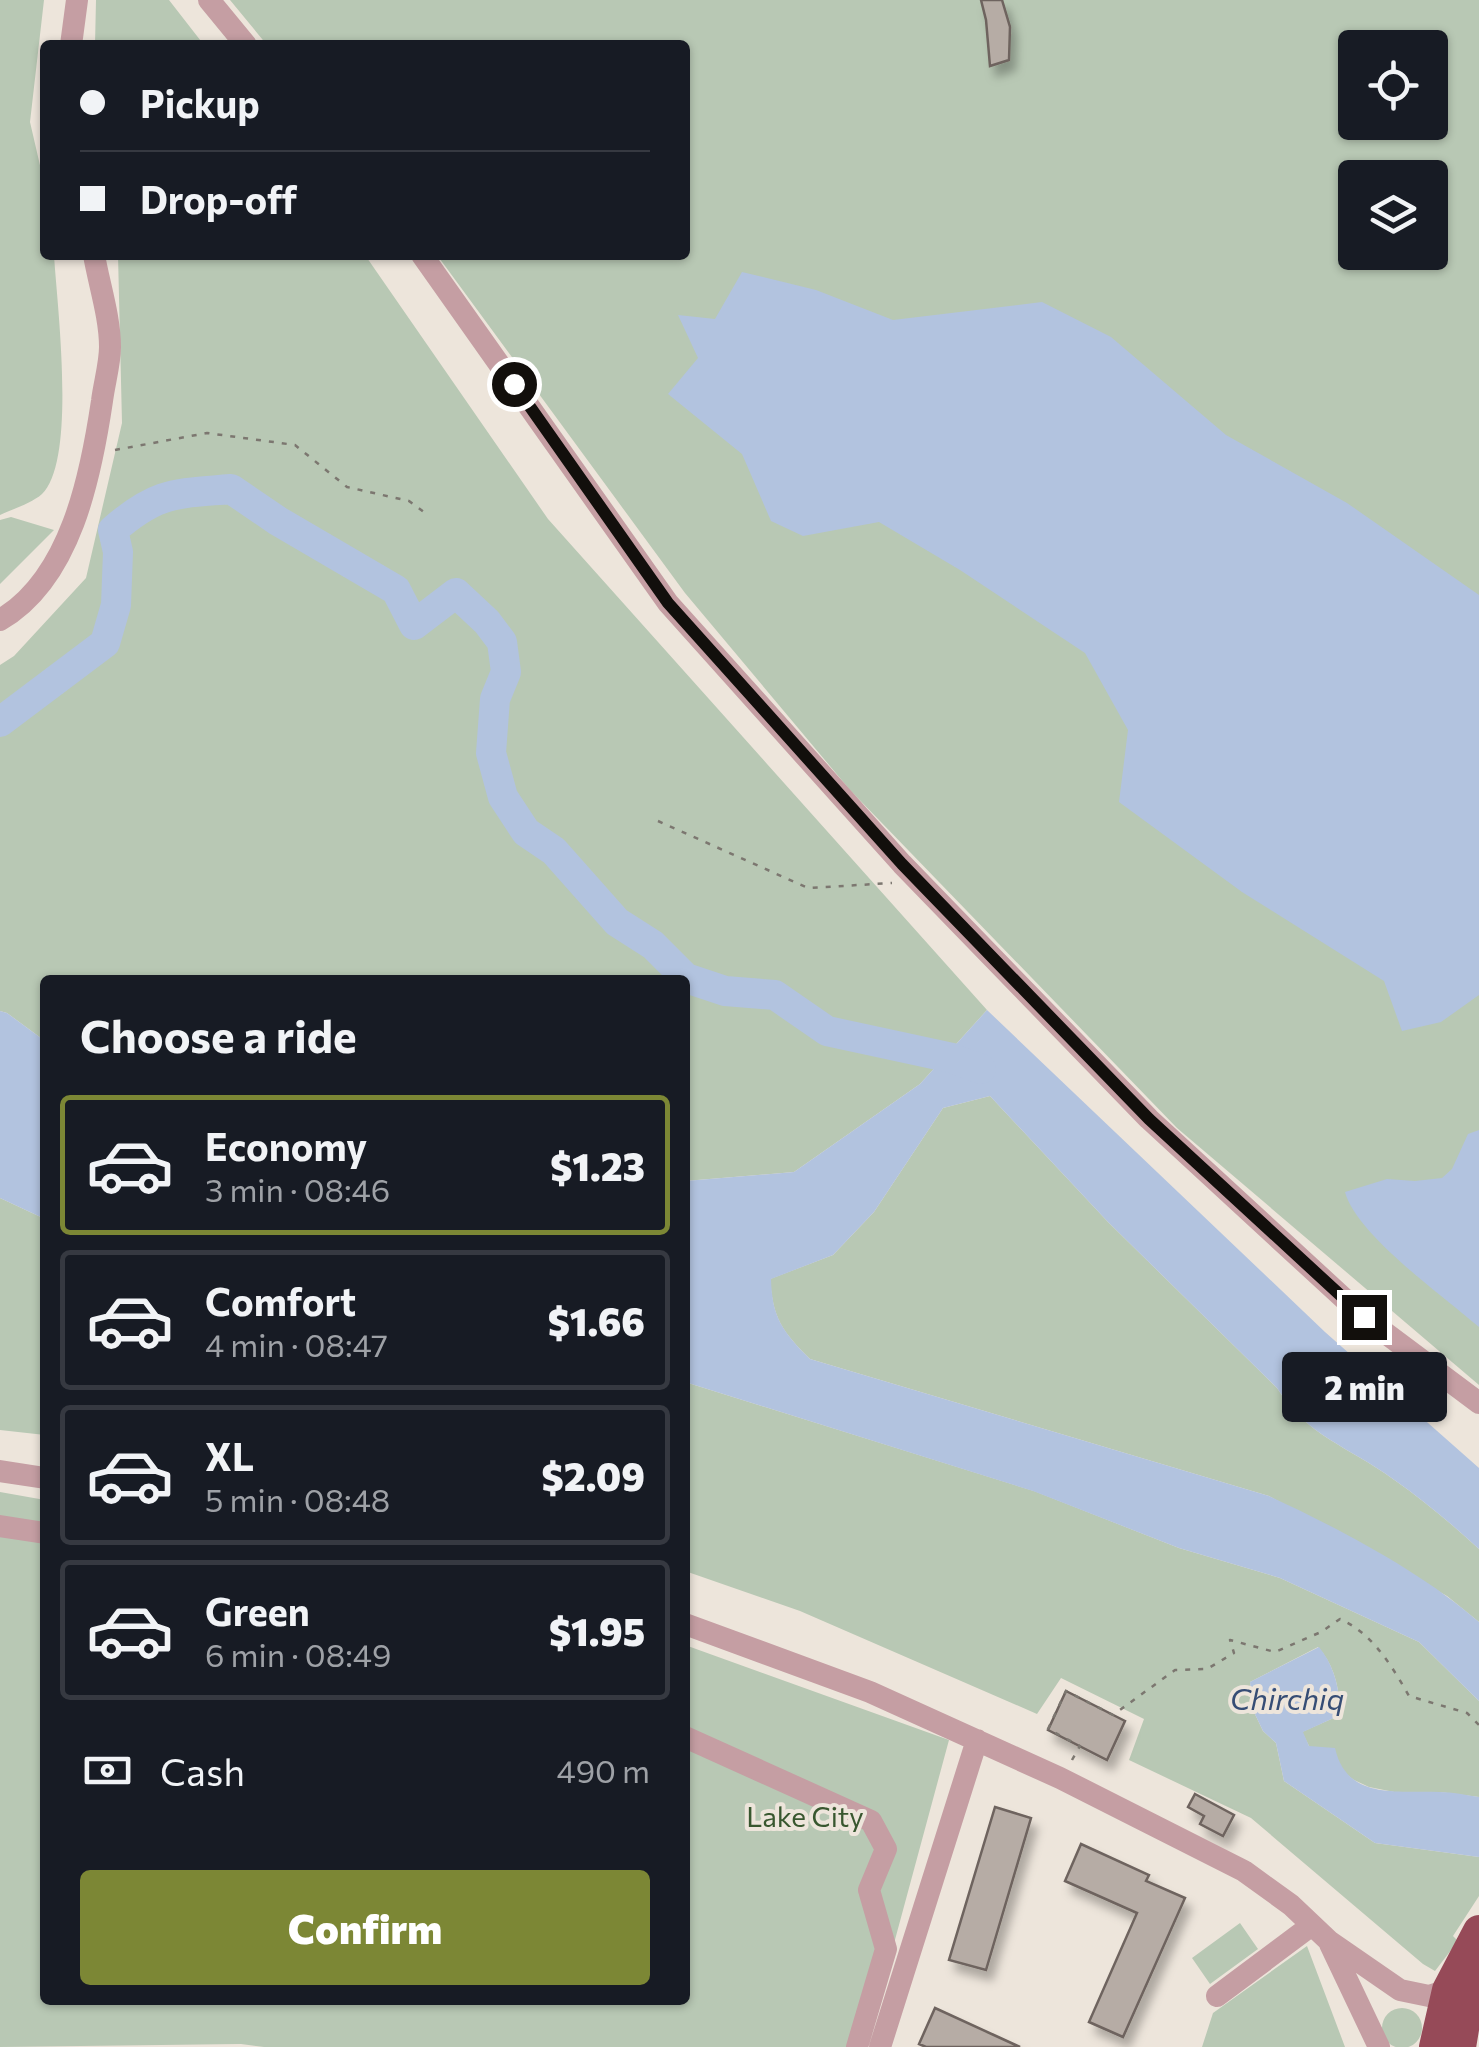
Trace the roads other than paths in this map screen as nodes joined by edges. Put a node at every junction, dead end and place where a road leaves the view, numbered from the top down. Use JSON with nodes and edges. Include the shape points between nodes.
{"nodes":[{"id":1,"x":77,"y":0,"type":"edge"},
{"id":2,"x":209,"y":0,"type":"edge"},
{"id":3,"x":72,"y":40,"type":"edge"},
{"id":4,"x":242,"y":40,"type":"edge"},
{"id":5,"x":95,"y":260,"type":"edge"},
{"id":6,"x":426,"y":260,"type":"edge"},
{"id":7,"x":0,"y":620,"type":"edge"},
{"id":8,"x":1479,"y":1403,"type":"edge"},
{"id":9,"x":0,"y":1472,"type":"edge"},
{"id":10,"x":40,"y":1477,"type":"edge"},
{"id":11,"x":0,"y":1526,"type":"edge"},
{"id":12,"x":40,"y":1532,"type":"edge"},
{"id":13,"x":690,"y":1626,"type":"edge"},
{"id":14,"x":690,"y":1738,"type":"edge"},
{"id":15,"x":978,"y":1740,"type":"junction"},
{"id":16,"x":1479,"y":1931,"type":"edge"},
{"id":17,"x":1320,"y":1933,"type":"junction"},
{"id":18,"x":1479,"y":1977,"type":"edge"},
{"id":19,"x":1448,"y":1990,"type":"junction"},
{"id":20,"x":1217,"y":1996,"type":"dead end"},
{"id":21,"x":857,"y":2047,"type":"edge"},
{"id":22,"x":880,"y":2047,"type":"edge"},
{"id":23,"x":1378,"y":2047,"type":"edge"},
{"id":24,"x":1434,"y":2047,"type":"edge"},
{"id":25,"x":1460,"y":2047,"type":"edge"}],
"edges":[{"from":1,"to":3,"type":"street"},
{"from":2,"to":4,"type":"street"},
{"from":5,"to":7,"type":"street","via":[[110,347],[83,502],[35,588]]},
{"from":6,"to":8,"type":"street","via":[[668,603],[918,882],[1149,1119],[1364,1317]]},
{"from":9,"to":10,"type":"street"},
{"from":11,"to":12,"type":"street"},
{"from":13,"to":15,"type":"street"},
{"from":14,"to":21,"type":"street","via":[[871,1821],[879,1835],[886,1849],[869,1890],[886,1949]]},
{"from":15,"to":17,"type":"street","via":[[1244,1870]]},
{"from":15,"to":22,"type":"street"},
{"from":16,"to":19,"type":"highway"},
{"from":17,"to":19,"type":"street","via":[[1400,1990],[1429,1996]]},
{"from":17,"to":20,"type":"street"},
{"from":17,"to":23,"type":"street"},
{"from":18,"to":25,"type":"highway"},
{"from":19,"to":24,"type":"highway"}]}
